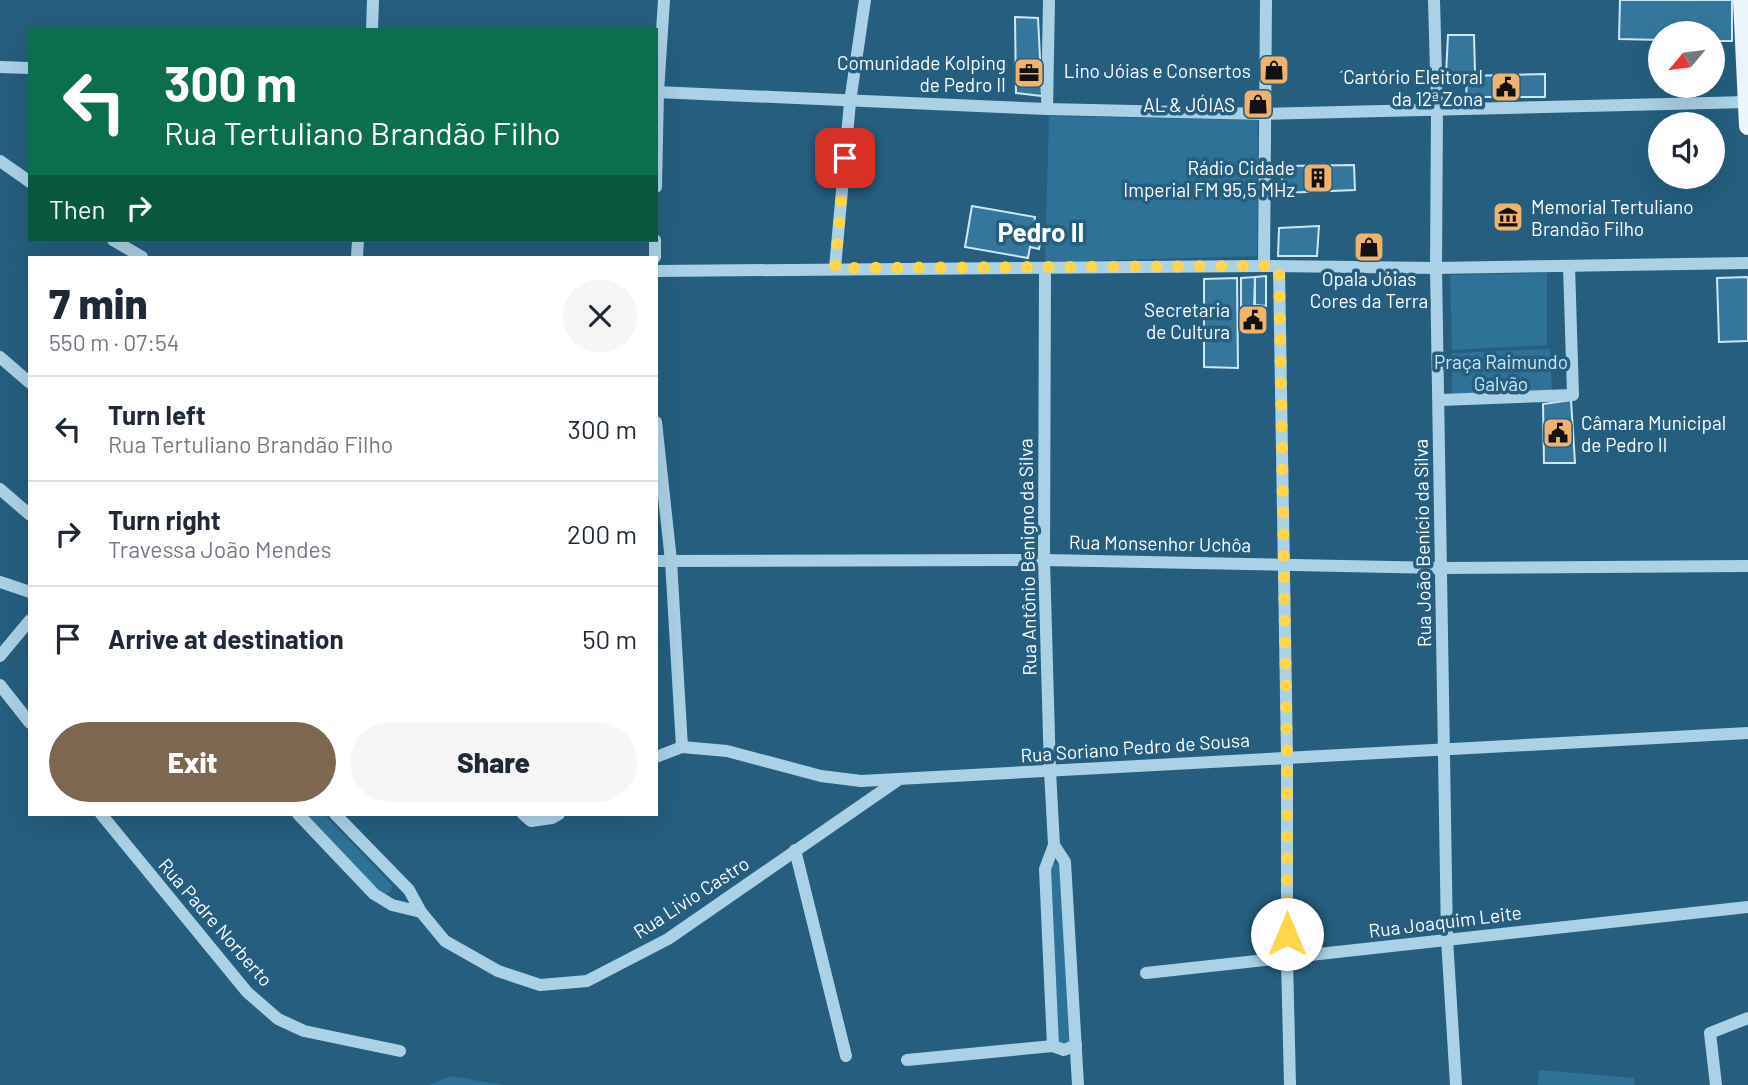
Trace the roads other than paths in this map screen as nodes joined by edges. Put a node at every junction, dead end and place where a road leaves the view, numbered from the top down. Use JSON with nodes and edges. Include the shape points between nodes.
{"nodes":[{"id":1,"x":373,"y":0,"type":"edge"},
{"id":2,"x":664,"y":0,"type":"edge"},
{"id":3,"x":865,"y":0,"type":"edge"},
{"id":4,"x":1049,"y":0,"type":"edge"},
{"id":5,"x":1266,"y":0,"type":"edge"},
{"id":6,"x":1434,"y":0,"type":"edge"},
{"id":7,"x":1742,"y":0,"type":"edge"},
{"id":8,"x":372,"y":28,"type":"edge"},
{"id":9,"x":0,"y":67,"type":"edge"},
{"id":10,"x":28,"y":68,"type":"edge"},
{"id":11,"x":658,"y":79,"type":"edge"},
{"id":12,"x":658,"y":92,"type":"edge"},
{"id":13,"x":850,"y":102,"type":"junction"},
{"id":14,"x":1747,"y":102,"type":"edge"},
{"id":15,"x":1437,"y":108,"type":"junction"},
{"id":16,"x":1047,"y":109,"type":"junction"},
{"id":17,"x":1264,"y":114,"type":"junction"},
{"id":18,"x":1748,"y":126,"type":"edge"},
{"id":19,"x":0,"y":161,"type":"edge"},
{"id":20,"x":28,"y":181,"type":"edge"},
{"id":21,"x":116,"y":242,"type":"edge"},
{"id":22,"x":140,"y":256,"type":"edge"},
{"id":23,"x":1748,"y":263,"type":"edge"},
{"id":24,"x":1264,"y":266,"type":"junction"},
{"id":25,"x":1569,"y":266,"type":"junction"},
{"id":26,"x":835,"y":268,"type":"junction"},
{"id":27,"x":1279,"y":268,"type":"junction"},
{"id":28,"x":1436,"y":268,"type":"junction"},
{"id":29,"x":1045,"y":269,"type":"junction"},
{"id":30,"x":658,"y":271,"type":"edge"},
{"id":31,"x":0,"y":358,"type":"edge"},
{"id":32,"x":28,"y":381,"type":"edge"},
{"id":33,"x":1440,"y":400,"type":"junction"},
{"id":34,"x":658,"y":441,"type":"edge"},
{"id":35,"x":0,"y":489,"type":"edge"},
{"id":36,"x":28,"y":513,"type":"edge"},
{"id":37,"x":1044,"y":560,"type":"junction"},
{"id":38,"x":658,"y":561,"type":"edge"},
{"id":39,"x":671,"y":561,"type":"junction"},
{"id":40,"x":1284,"y":564,"type":"junction"},
{"id":41,"x":1748,"y":566,"type":"edge"},
{"id":42,"x":1440,"y":568,"type":"junction"},
{"id":43,"x":0,"y":582,"type":"edge"},
{"id":44,"x":28,"y":591,"type":"edge"},
{"id":45,"x":28,"y":622,"type":"edge"},
{"id":46,"x":0,"y":656,"type":"edge"},
{"id":47,"x":0,"y":685,"type":"edge"},
{"id":48,"x":28,"y":720,"type":"edge"},
{"id":49,"x":1748,"y":733,"type":"edge"},
{"id":50,"x":682,"y":747,"type":"junction"},
{"id":51,"x":1445,"y":750,"type":"junction"},
{"id":52,"x":658,"y":756,"type":"edge"},
{"id":53,"x":1287,"y":757,"type":"junction"},
{"id":54,"x":1050,"y":771,"type":"junction"},
{"id":55,"x":898,"y":779,"type":"junction"},
{"id":56,"x":103,"y":816,"type":"edge"},
{"id":57,"x":300,"y":816,"type":"edge"},
{"id":58,"x":337,"y":816,"type":"edge"},
{"id":59,"x":556,"y":816,"type":"edge"},
{"id":60,"x":527,"y":817,"type":"edge"},
{"id":61,"x":1054,"y":845,"type":"junction"},
{"id":62,"x":795,"y":850,"type":"junction"},
{"id":63,"x":1748,"y":907,"type":"edge"},
{"id":64,"x":421,"y":912,"type":"junction"},
{"id":65,"x":1447,"y":939,"type":"junction"},
{"id":66,"x":1287,"y":960,"type":"junction"},
{"id":67,"x":1146,"y":974,"type":"dead end"},
{"id":68,"x":1748,"y":1018,"type":"edge"},
{"id":69,"x":1076,"y":1045,"type":"junction"},
{"id":70,"x":1053,"y":1046,"type":"junction"},
{"id":71,"x":400,"y":1051,"type":"dead end"},
{"id":72,"x":846,"y":1056,"type":"dead end"},
{"id":73,"x":907,"y":1060,"type":"dead end"},
{"id":74,"x":1078,"y":1085,"type":"edge"},
{"id":75,"x":1290,"y":1085,"type":"edge"},
{"id":76,"x":1456,"y":1085,"type":"edge"},
{"id":77,"x":1716,"y":1085,"type":"edge"}],
"edges":[{"from":1,"to":8,"type":"street"},
{"from":2,"to":11,"type":"street"},
{"from":3,"to":13,"type":"street"},
{"from":4,"to":16,"type":"street"},
{"from":5,"to":17,"type":"street"},
{"from":6,"to":15,"type":"street","name":"Rua João Benício da Silva"},
{"from":7,"to":14,"type":"main road"},
{"from":9,"to":10,"type":"street"},
{"from":12,"to":13,"type":"street"},
{"from":13,"to":16,"type":"street"},
{"from":13,"to":26,"type":"street"},
{"from":14,"to":15,"type":"street"},
{"from":14,"to":18,"type":"main road"},
{"from":15,"to":17,"type":"street"},
{"from":15,"to":28,"type":"street","name":"Rua João Benício da Silva"},
{"from":16,"to":17,"type":"street"},
{"from":17,"to":24,"type":"street"},
{"from":19,"to":20,"type":"street"},
{"from":21,"to":22,"type":"street"},
{"from":23,"to":25,"type":"street"},
{"from":24,"to":27,"type":"street"},
{"from":24,"to":29,"type":"street"},
{"from":25,"to":28,"type":"street"},
{"from":25,"to":33,"type":"street","via":[[1573,395]]},
{"from":26,"to":29,"type":"street"},
{"from":26,"to":30,"type":"street"},
{"from":27,"to":28,"type":"street"},
{"from":27,"to":40,"type":"street"},
{"from":28,"to":33,"type":"street","name":"Rua João Benício da Silva"},
{"from":29,"to":37,"type":"street","name":"Rua Antônio Benigno da Silva"},
{"from":31,"to":32,"type":"street"},
{"from":33,"to":42,"type":"street","name":"Rua João Benício da Silva"},
{"from":34,"to":39,"type":"street"},
{"from":35,"to":36,"type":"street"},
{"from":37,"to":39,"type":"street","name":"Rua Monsenhor Uchôa"},
{"from":37,"to":40,"type":"street","name":"Rua Monsenhor Uchôa"},
{"from":37,"to":54,"type":"street","name":"Rua Antônio Benigno da Silva"},
{"from":38,"to":39,"type":"street","name":"Rua Monsenhor Uchôa"},
{"from":39,"to":50,"type":"street"},
{"from":40,"to":42,"type":"street","name":"Rua Monsenhor Uchôa"},
{"from":40,"to":53,"type":"street"},
{"from":41,"to":42,"type":"street","name":"Rua Monsenhor Uchôa"},
{"from":42,"to":51,"type":"street","name":"Rua João Benício da Silva"},
{"from":43,"to":44,"type":"street"},
{"from":45,"to":46,"type":"street"},
{"from":47,"to":48,"type":"street"},
{"from":49,"to":51,"type":"street","name":"Rua Soriano Pedro de Sousa"},
{"from":50,"to":52,"type":"street","name":"Rua Soriano Pedro de Sousa"},
{"from":50,"to":55,"type":"street","name":"Rua Soriano Pedro de Sousa","via":[[727,751],[821,776]]},
{"from":51,"to":53,"type":"street","name":"Rua Soriano Pedro de Sousa"},
{"from":51,"to":65,"type":"street","name":"Rua João Benício da Silva"},
{"from":53,"to":54,"type":"street","name":"Rua Soriano Pedro de Sousa"},
{"from":53,"to":66,"type":"street"},
{"from":54,"to":55,"type":"street","name":"Rua Soriano Pedro de Sousa"},
{"from":54,"to":61,"type":"street","name":"Rua Antônio Benigno da Silva"},
{"from":55,"to":62,"type":"street","name":"Rua Livio Castro"},
{"from":56,"to":71,"type":"street","name":"Rua Padre Norberto","via":[[247,992],[278,1018],[304,1031]]},
{"from":57,"to":64,"type":"street","via":[[374,894],[392,905]]},
{"from":58,"to":64,"type":"street","name":"Rua Livio Castro","via":[[409,890]]},
{"from":59,"to":60,"type":"street"},
{"from":61,"to":69,"type":"street","name":"Rua Antônio Benigno da Silva","via":[[1065,862]]},
{"from":61,"to":70,"type":"street","name":"Rua Antônio Benigno da Silva","via":[[1045,869]]},
{"from":62,"to":64,"type":"street","name":"Rua Livio Castro","via":[[668,940],[587,981],[540,985],[498,971],[445,941]]},
{"from":62,"to":72,"type":"street"},
{"from":63,"to":65,"type":"street","name":"Rua Joaquim Leite"},
{"from":65,"to":66,"type":"street","name":"Rua Joaquim Leite"},
{"from":65,"to":76,"type":"street","name":"Rua João Benício da Silva"},
{"from":66,"to":67,"type":"street","name":"Rua Joaquim Leite"},
{"from":66,"to":75,"type":"street"},
{"from":68,"to":77,"type":"street","via":[[1710,1033]]},
{"from":69,"to":70,"type":"street","via":[[1064,1050]]},
{"from":69,"to":74,"type":"street","name":"Rua Antônio Benigno da Silva"},
{"from":70,"to":73,"type":"street"}]}
